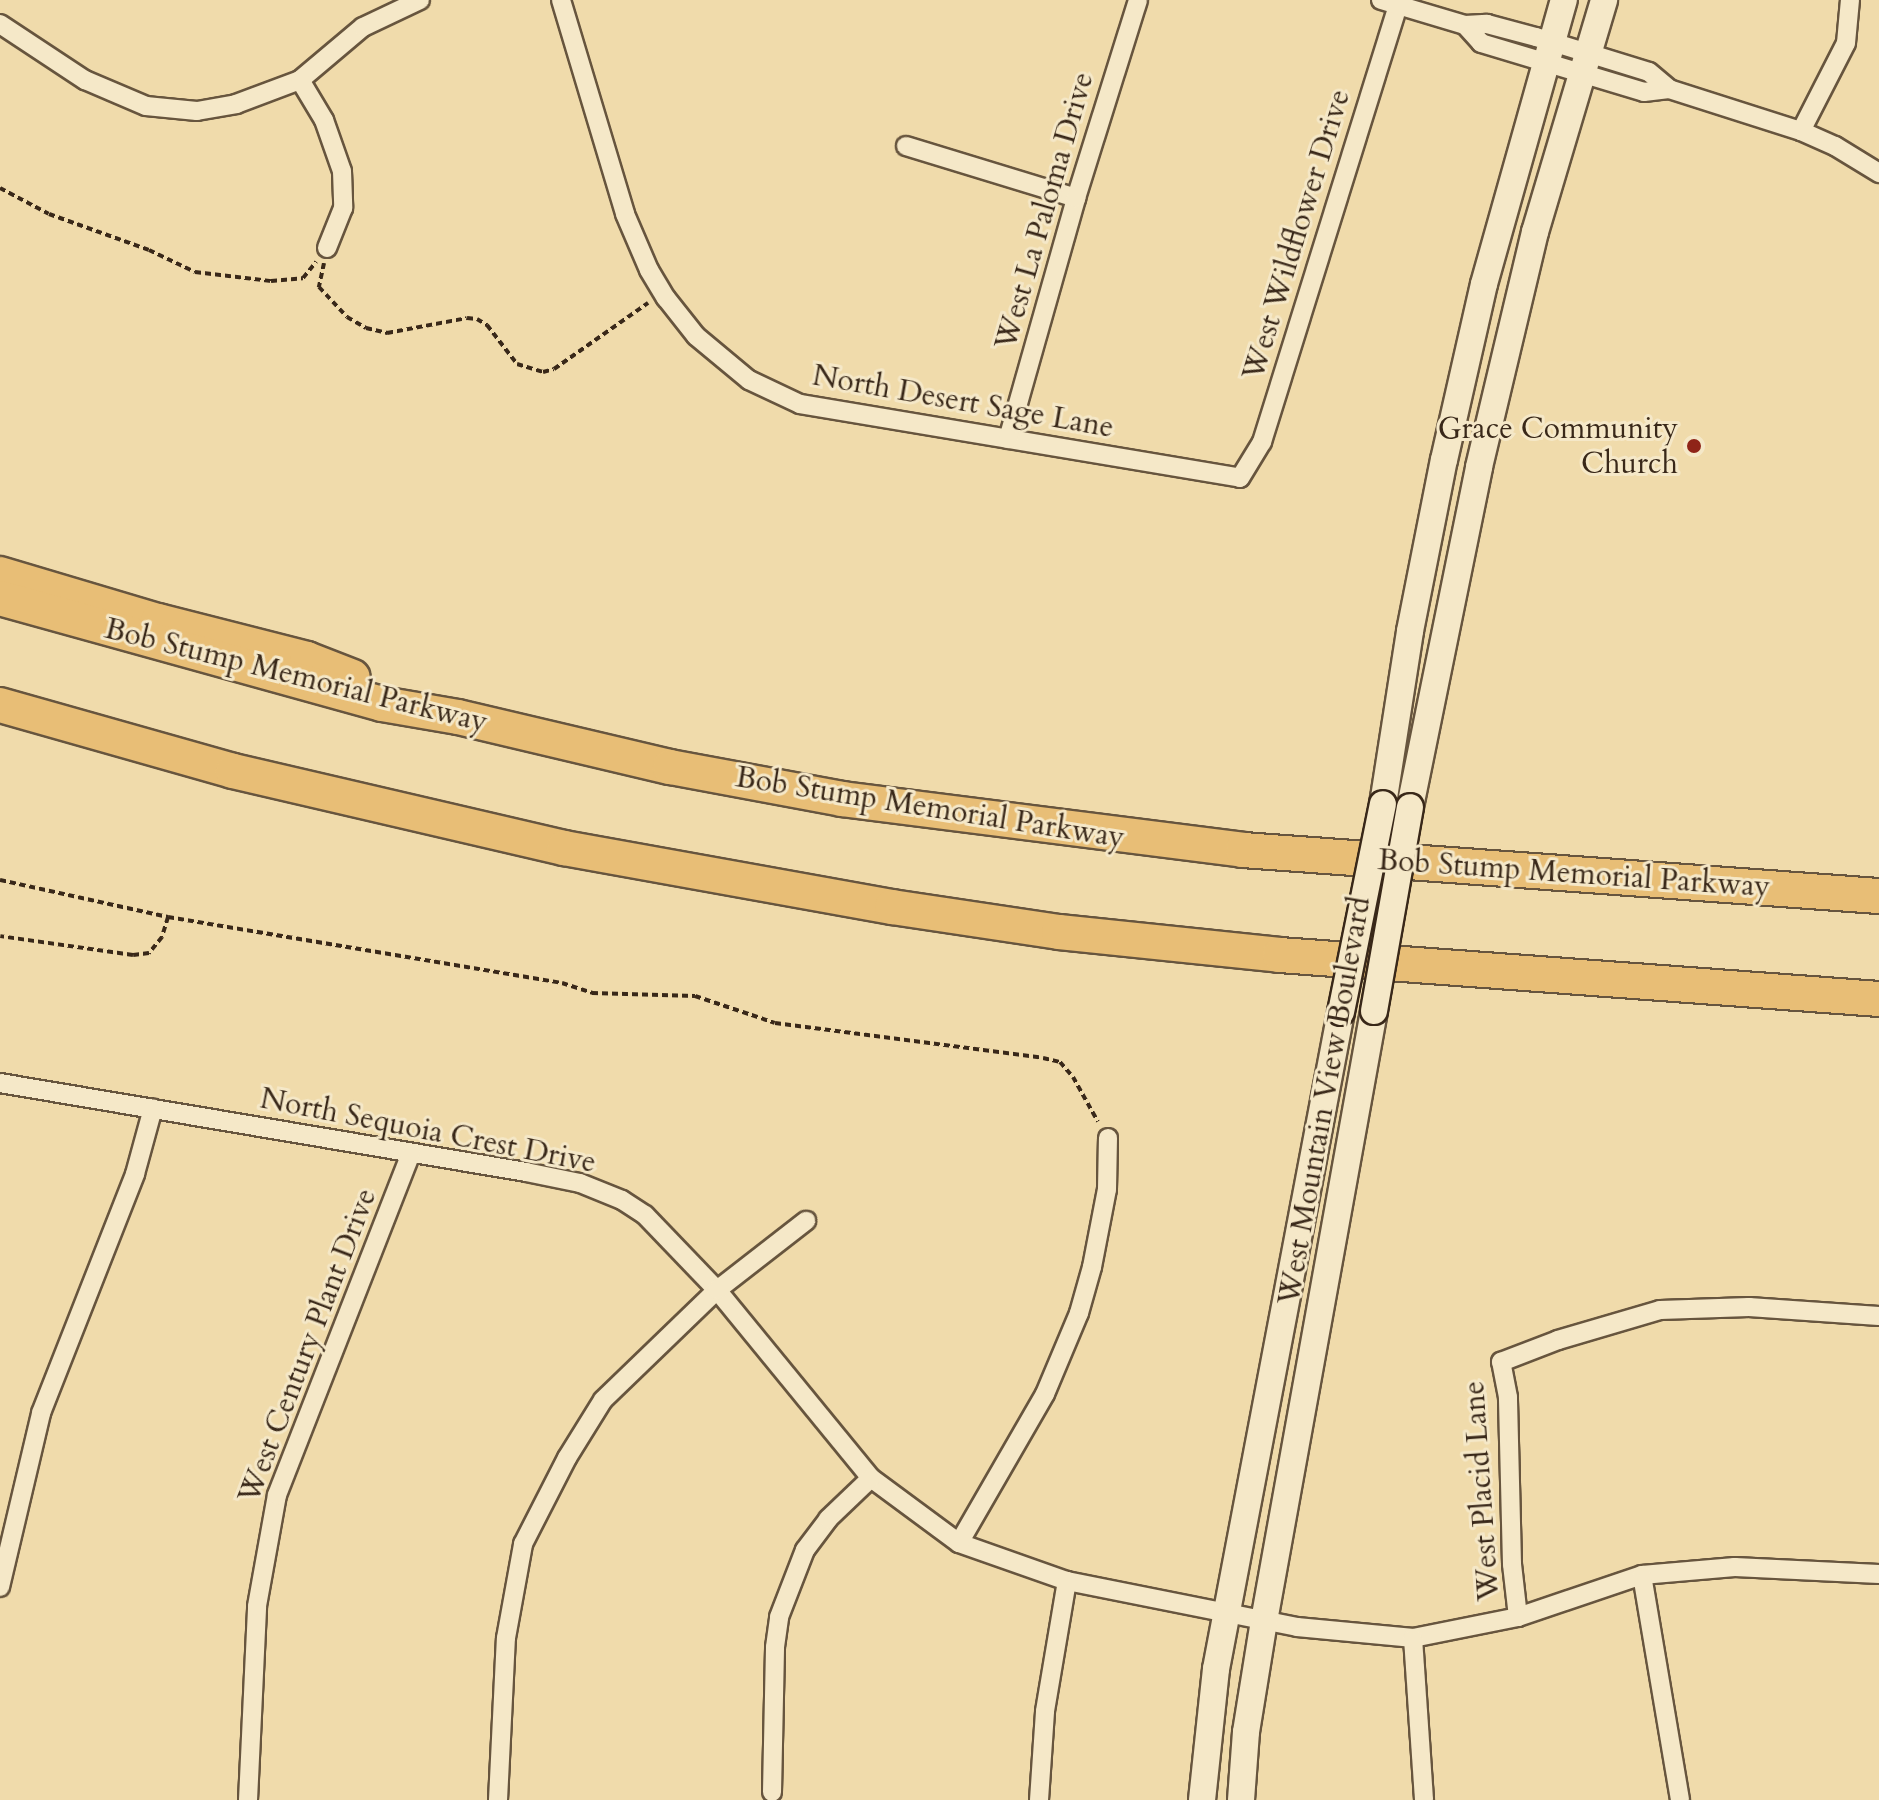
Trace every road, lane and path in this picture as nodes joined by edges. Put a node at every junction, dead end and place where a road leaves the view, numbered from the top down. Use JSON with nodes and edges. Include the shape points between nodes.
{"nodes":[{"id":1,"x":420,"y":0,"type":"edge"},
{"id":2,"x":561,"y":0,"type":"edge"},
{"id":3,"x":1138,"y":0,"type":"edge"},
{"id":4,"x":1564,"y":0,"type":"edge"},
{"id":5,"x":1604,"y":0,"type":"edge"},
{"id":6,"x":1850,"y":0,"type":"edge"},
{"id":7,"x":1389,"y":3,"type":"edge"},
{"id":8,"x":0,"y":24,"type":"edge"},
{"id":9,"x":1548,"y":52,"type":"junction"},
{"id":10,"x":1585,"y":64,"type":"junction"},
{"id":11,"x":300,"y":80,"type":"junction"},
{"id":12,"x":1801,"y":131,"type":"junction"},
{"id":13,"x":906,"y":146,"type":"dead end"},
{"id":14,"x":1879,"y":173,"type":"edge"},
{"id":15,"x":0,"y":188,"type":"edge"},
{"id":16,"x":1076,"y":198,"type":"junction"},
{"id":17,"x":327,"y":248,"type":"junction"},
{"id":18,"x":664,"y":295,"type":"junction"},
{"id":19,"x":1008,"y":439,"type":"junction"},
{"id":20,"x":1240,"y":478,"type":"joint"},
{"id":21,"x":0,"y":574,"type":"edge"},
{"id":22,"x":0,"y":598,"type":"edge"},
{"id":23,"x":0,"y":708,"type":"edge"},
{"id":24,"x":458,"y":717,"type":"junction"},
{"id":25,"x":0,"y":880,"type":"edge"},
{"id":26,"x":1879,"y":896,"type":"edge"},
{"id":27,"x":168,"y":917,"type":"junction"},
{"id":28,"x":0,"y":936,"type":"edge"},
{"id":29,"x":1879,"y":999,"type":"edge"},
{"id":30,"x":0,"y":1083,"type":"edge"},
{"id":31,"x":153,"y":1108,"type":"junction"},
{"id":32,"x":1108,"y":1138,"type":"joint"},
{"id":33,"x":411,"y":1153,"type":"junction"},
{"id":34,"x":806,"y":1221,"type":"dead end"},
{"id":35,"x":717,"y":1290,"type":"junction"},
{"id":36,"x":1879,"y":1316,"type":"edge"},
{"id":37,"x":871,"y":1478,"type":"junction"},
{"id":38,"x":959,"y":1543,"type":"junction"},
{"id":39,"x":1879,"y":1574,"type":"edge"},
{"id":40,"x":1642,"y":1575,"type":"junction"},
{"id":41,"x":1067,"y":1581,"type":"junction"},
{"id":42,"x":0,"y":1587,"type":"edge"},
{"id":43,"x":1227,"y":1615,"type":"junction"},
{"id":44,"x":1518,"y":1617,"type":"junction"},
{"id":45,"x":1264,"y":1621,"type":"junction"},
{"id":46,"x":1413,"y":1638,"type":"junction"},
{"id":47,"x":772,"y":1792,"type":"dead end"},
{"id":48,"x":248,"y":1800,"type":"edge"},
{"id":49,"x":498,"y":1800,"type":"edge"},
{"id":50,"x":1039,"y":1800,"type":"edge"},
{"id":51,"x":1202,"y":1800,"type":"edge"},
{"id":52,"x":1241,"y":1800,"type":"edge"},
{"id":53,"x":1424,"y":1800,"type":"edge"},
{"id":54,"x":1680,"y":1800,"type":"edge"}],
"edges":[{"from":1,"to":11,"type":"street","via":[[363,27]]},
{"from":2,"to":18,"type":"street","name":"North Desert Sage Lane","via":[[625,214]]},
{"from":3,"to":16,"type":"street","name":"West La Paloma Drive"},
{"from":4,"to":9,"type":"street","name":"West Mountain View Boulevard"},
{"from":5,"to":10,"type":"street","name":"West Mountain View Boulevard"},
{"from":6,"to":12,"type":"street","via":[[1846,43]]},
{"from":7,"to":9,"type":"street","via":[[1465,25],[1487,24]]},
{"from":7,"to":20,"type":"street","name":"West Wildflower Drive","via":[[1262,442]]},
{"from":8,"to":11,"type":"street","via":[[85,80],[146,106],[197,111],[236,104]]},
{"from":9,"to":10,"type":"street"},
{"from":9,"to":43,"type":"street","name":"West Mountain View Boulevard","bridge":true,"via":[[1484,284],[1444,460]]},
{"from":10,"to":12,"type":"street","via":[[1649,72],[1669,89]]},
{"from":10,"to":45,"type":"street","name":"West Mountain View Boulevard","bridge":true,"via":[[1535,232],[1410,807]]},
{"from":11,"to":17,"type":"street","via":[[324,120],[342,171],[343,208]]},
{"from":12,"to":14,"type":"street"},
{"from":13,"to":16,"type":"street"},
{"from":15,"to":17,"type":"path","via":[[49,214],[195,272],[271,281],[303,278]]},
{"from":16,"to":19,"type":"street","name":"West La Paloma Drive"},
{"from":17,"to":18,"type":"path","via":[[319,287],[347,317],[387,333],[477,319],[517,364],[543,372]]},
{"from":18,"to":19,"type":"street","name":"North Desert Sage Lane","via":[[723,360],[749,380],[800,404]]},
{"from":19,"to":20,"type":"street","name":"North Desert Sage Lane"},
{"from":21,"to":24,"type":"highway","via":[[307,659]]},
{"from":22,"to":24,"type":"highway","name":"Bob Stump Memorial Parkway","via":[[382,704]]},
{"from":23,"to":29,"type":"highway","via":[[233,771],[564,848],[937,914],[1280,955]]},
{"from":24,"to":26,"type":"highway","name":"Bob Stump Memorial Parkway","via":[[670,767],[970,818],[1243,850]]},
{"from":25,"to":27,"type":"path"},
{"from":27,"to":28,"type":"path","via":[[162,937],[149,953],[133,955]]},
{"from":27,"to":32,"type":"path","via":[[562,983],[592,993],[695,996],[775,1023],[1043,1058],[1060,1062],[1073,1077]]},
{"from":30,"to":31,"type":"street","name":"North Sequoia Crest Drive"},
{"from":31,"to":33,"type":"street","name":"North Sequoia Crest Drive"},
{"from":31,"to":42,"type":"street","via":[[135,1174],[41,1413]]},
{"from":32,"to":38,"type":"street","via":[[1107,1189],[1079,1313],[1045,1394]]},
{"from":33,"to":35,"type":"street","name":"North Sequoia Crest Drive","via":[[580,1183],[622,1200],[645,1215]]},
{"from":33,"to":48,"type":"street","name":"West Century Plant Drive","via":[[277,1495],[257,1606]]},
{"from":34,"to":35,"type":"street"},
{"from":35,"to":37,"type":"street","name":"North Sequoia Crest Drive"},
{"from":35,"to":49,"type":"street","via":[[603,1400],[523,1544],[506,1638]]},
{"from":36,"to":44,"type":"street","name":"West Placid Lane","via":[[1749,1307],[1660,1310],[1501,1362],[1508,1397]]},
{"from":37,"to":38,"type":"street","name":"North Sequoia Crest Drive"},
{"from":37,"to":47,"type":"street","via":[[805,1550],[783,1606],[775,1647]]},
{"from":38,"to":41,"type":"street","name":"North Sequoia Crest Drive"},
{"from":39,"to":40,"type":"street","name":"North Sequoia Crest Drive","via":[[1735,1567]]},
{"from":40,"to":44,"type":"street","name":"North Sequoia Crest Drive"},
{"from":40,"to":54,"type":"street"},
{"from":41,"to":43,"type":"street","name":"North Sequoia Crest Drive"},
{"from":41,"to":50,"type":"street","via":[[1049,1681]]},
{"from":43,"to":45,"type":"street","name":"North Sequoia Crest Drive"},
{"from":43,"to":51,"type":"street","name":"West Mountain View Boulevard"},
{"from":44,"to":46,"type":"street","name":"North Sequoia Crest Drive"},
{"from":45,"to":46,"type":"street","name":"North Sequoia Crest Drive"},
{"from":45,"to":52,"type":"street","name":"West Mountain View Boulevard"},
{"from":46,"to":53,"type":"street"}]}
